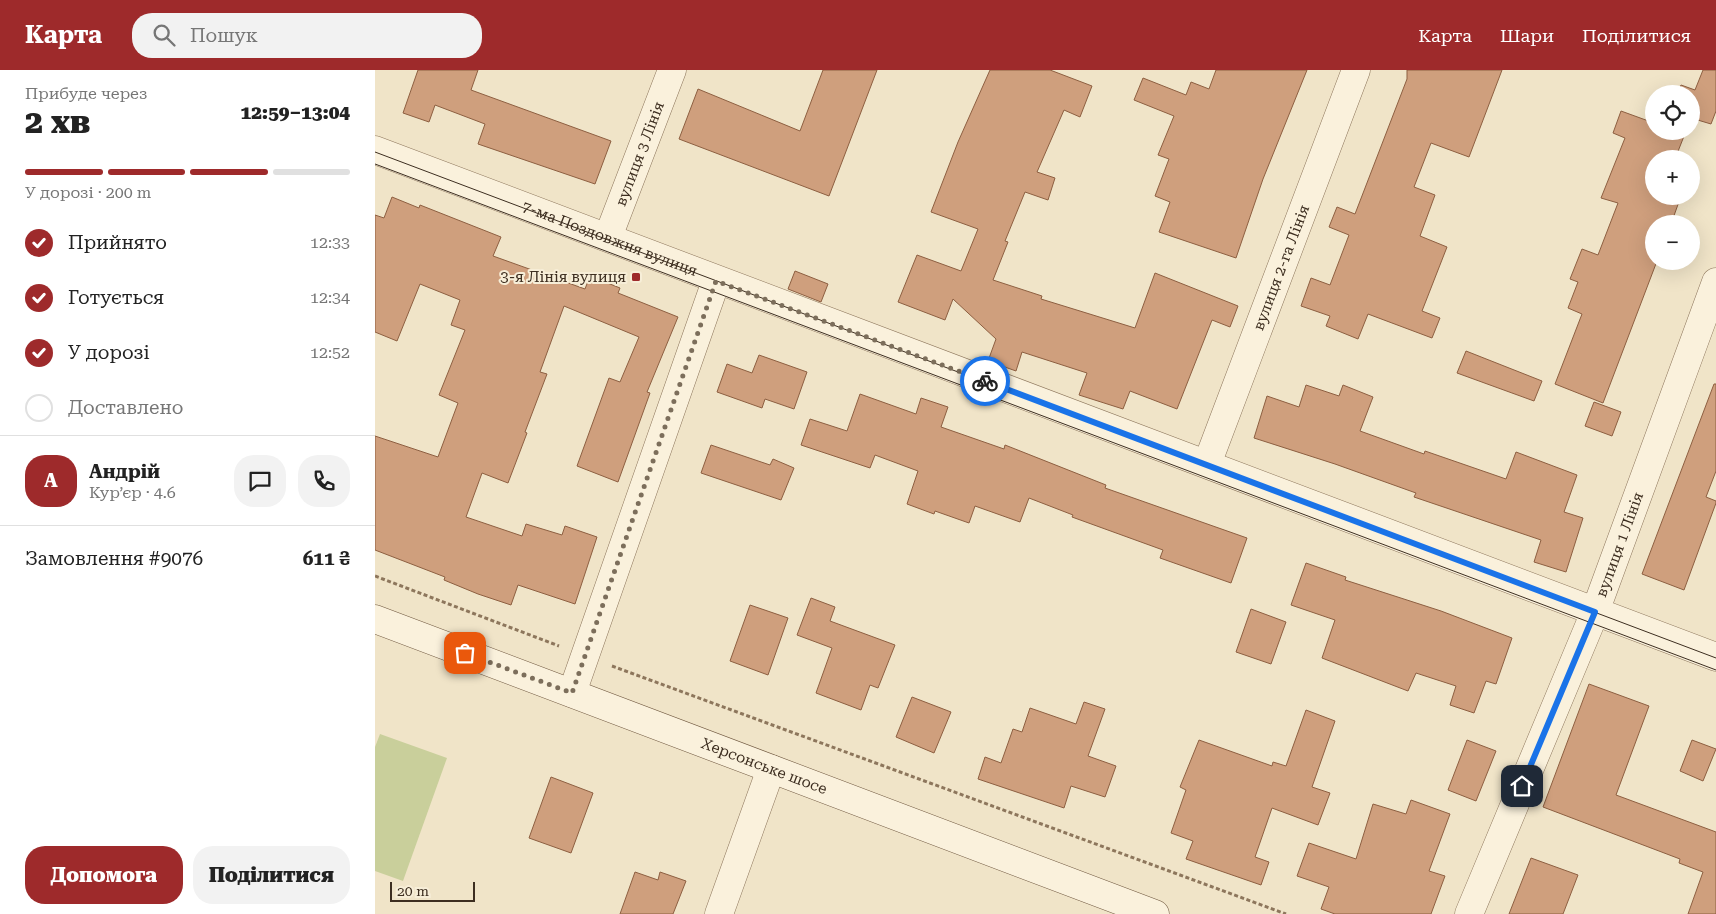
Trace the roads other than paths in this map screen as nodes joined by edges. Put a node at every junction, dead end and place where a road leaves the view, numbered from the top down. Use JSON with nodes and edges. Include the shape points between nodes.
{"nodes":[{"id":1,"x":671,"y":70,"type":"edge"},
{"id":2,"x":1356,"y":70,"type":"edge"},
{"id":3,"x":375,"y":150,"type":"edge"},
{"id":4,"x":608,"y":237,"type":"junction"},
{"id":5,"x":716,"y":281,"type":"junction"},
{"id":6,"x":1716,"y":282,"type":"edge"},
{"id":7,"x":1207,"y":464,"type":"junction"},
{"id":8,"x":1595,"y":612,"type":"junction"},
{"id":9,"x":375,"y":619,"type":"edge"},
{"id":10,"x":1716,"y":657,"type":"edge"},
{"id":11,"x":572,"y":693,"type":"junction"},
{"id":12,"x":771,"y":769,"type":"junction"},
{"id":13,"x":719,"y":914,"type":"edge"},
{"id":14,"x":1155,"y":914,"type":"edge"},
{"id":15,"x":1469,"y":914,"type":"edge"}],
"edges":[{"from":1,"to":4,"type":"street","name":"вулиця 3 Лінія"},
{"from":2,"to":7,"type":"street","name":"вулиця 2-га Лінія"},
{"from":3,"to":4,"type":"street","name":"7-ма Поздовжня вулиця"},
{"from":4,"to":5,"type":"street","name":"7-ма Поздовжня вулиця"},
{"from":5,"to":7,"type":"street","name":"7-ма Поздовжня вулиця"},
{"from":5,"to":11,"type":"street"},
{"from":6,"to":8,"type":"street","name":"вулиця 1 Лінія"},
{"from":7,"to":8,"type":"street","name":"7-ма Поздовжня вулиця"},
{"from":8,"to":10,"type":"street","name":"7-ма Поздовжня вулиця"},
{"from":8,"to":15,"type":"street","name":"вулиця 1 Лінія"},
{"from":9,"to":11,"type":"street","name":"Херсонське шосе"},
{"from":11,"to":12,"type":"street","name":"Херсонське шосе"},
{"from":12,"to":13,"type":"street"},
{"from":12,"to":14,"type":"street","name":"Херсонське шосе"}]}
